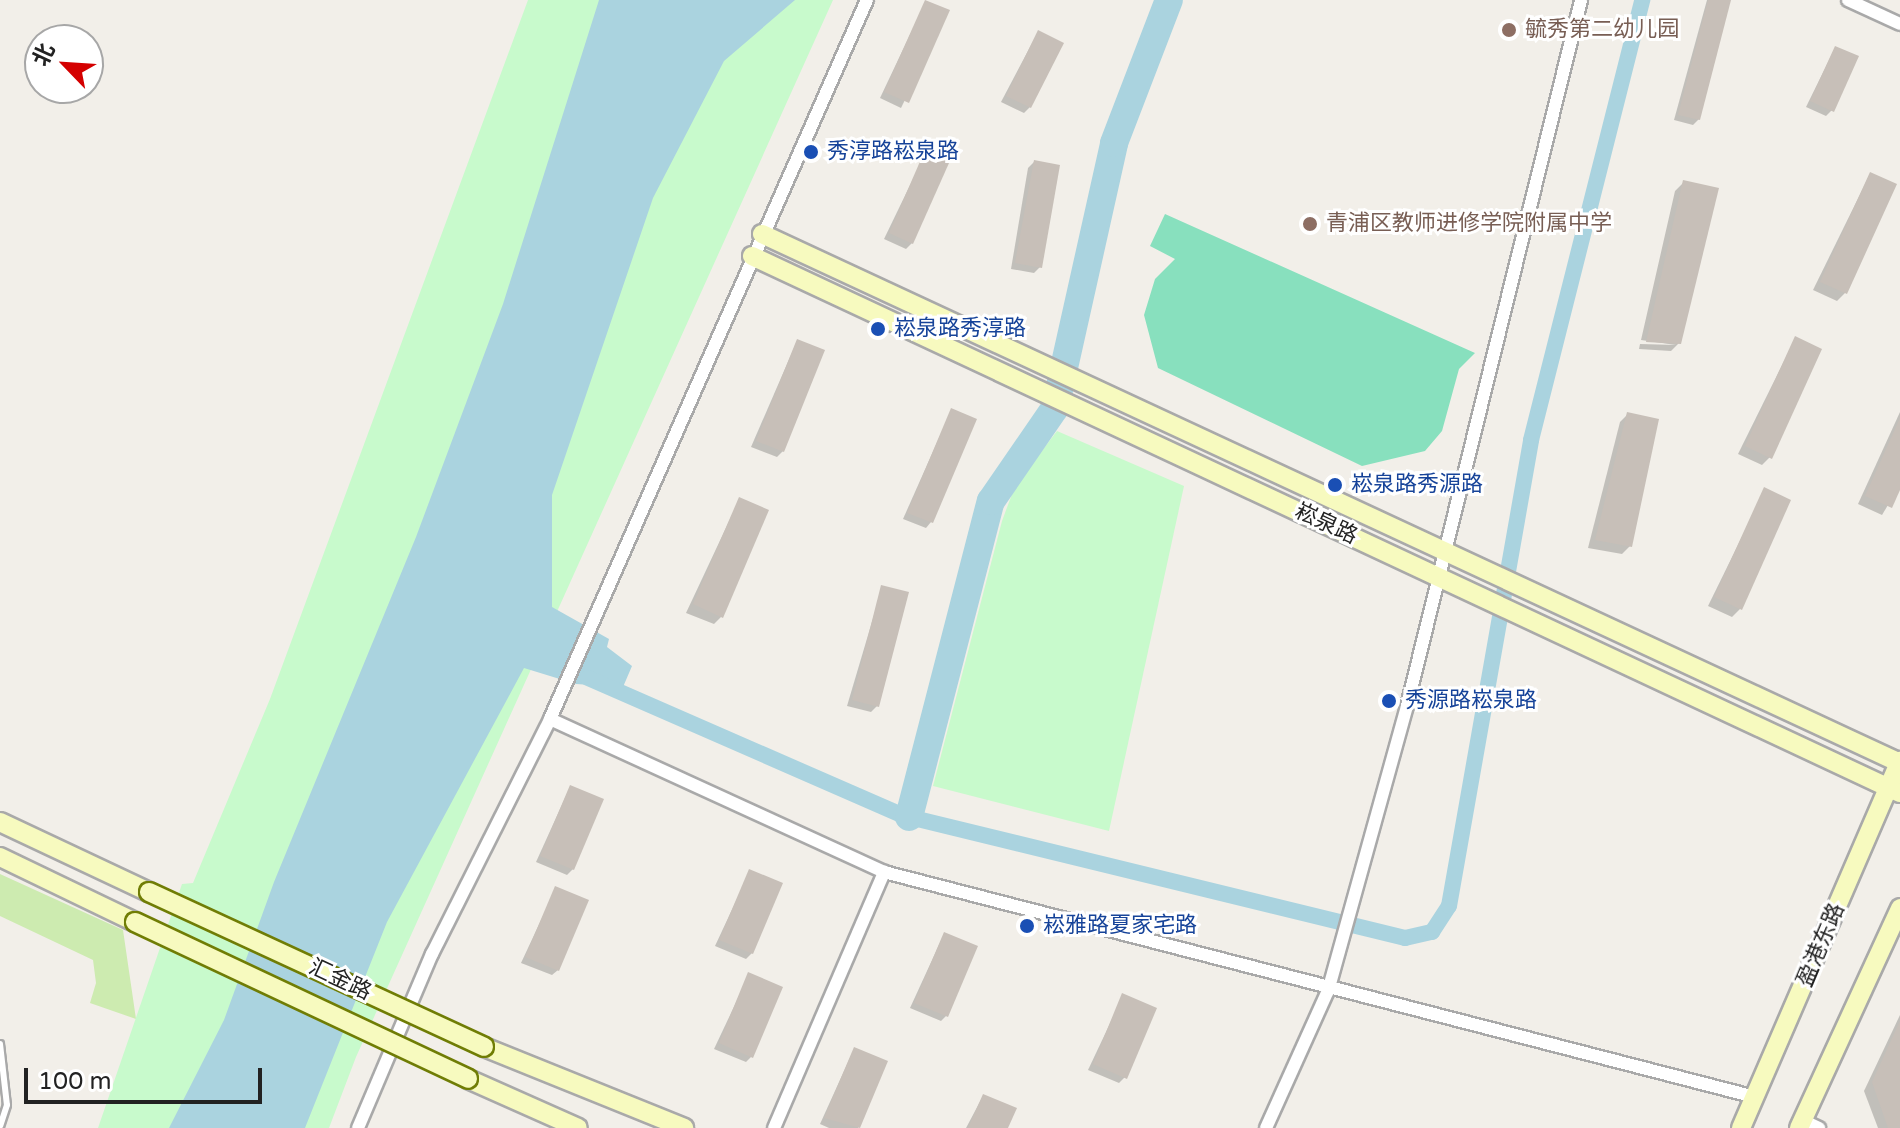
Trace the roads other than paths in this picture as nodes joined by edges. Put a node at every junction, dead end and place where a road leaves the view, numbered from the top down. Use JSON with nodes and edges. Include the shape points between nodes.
{"nodes":[{"id":1,"x":867,"y":0,"type":"edge"},
{"id":2,"x":1581,"y":0,"type":"edge"},
{"id":3,"x":1848,"y":0,"type":"edge"},
{"id":4,"x":1900,"y":24,"type":"edge"},
{"id":5,"x":762,"y":234,"type":"junction"},
{"id":6,"x":752,"y":256,"type":"junction"},
{"id":7,"x":1447,"y":553,"type":"junction"},
{"id":8,"x":1441,"y":578,"type":"junction"},
{"id":9,"x":550,"y":719,"type":"junction"},
{"id":10,"x":1900,"y":762,"type":"edge"},
{"id":11,"x":1894,"y":791,"type":"edge"},
{"id":12,"x":0,"y":822,"type":"edge"},
{"id":13,"x":0,"y":857,"type":"edge"},
{"id":14,"x":884,"y":872,"type":"junction"},
{"id":15,"x":1900,"y":908,"type":"edge"},
{"id":16,"x":1328,"y":991,"type":"junction"},
{"id":17,"x":0,"y":1044,"type":"edge"},
{"id":18,"x":1755,"y":1097,"type":"junction"},
{"id":19,"x":1807,"y":1125,"type":"edge"},
{"id":20,"x":0,"y":1126,"type":"edge"},
{"id":21,"x":358,"y":1128,"type":"edge"},
{"id":22,"x":578,"y":1128,"type":"edge"},
{"id":23,"x":684,"y":1128,"type":"edge"},
{"id":24,"x":774,"y":1128,"type":"edge"},
{"id":25,"x":1266,"y":1128,"type":"edge"},
{"id":26,"x":1741,"y":1128,"type":"edge"}],
"edges":[{"from":1,"to":5,"type":"street"},
{"from":2,"to":7,"type":"street"},
{"from":3,"to":4,"type":"street"},
{"from":5,"to":6,"type":"street"},
{"from":5,"to":7,"type":"street","name":"崧泉路"},
{"from":6,"to":8,"type":"street","name":"崧泉路"},
{"from":6,"to":9,"type":"street"},
{"from":7,"to":8,"type":"street"},
{"from":7,"to":10,"type":"street","name":"崧泉路"},
{"from":8,"to":11,"type":"street","name":"崧泉路"},
{"from":8,"to":16,"type":"street"},
{"from":9,"to":14,"type":"street"},
{"from":9,"to":21,"type":"street","via":[[432,954]]},
{"from":10,"to":11,"type":"street","name":"盈港东路"},
{"from":11,"to":18,"type":"street","name":"盈港东路"},
{"from":12,"to":23,"type":"street","name":"汇金路","bridge":true,"via":[[484,1047]]},
{"from":13,"to":22,"type":"street","name":"汇金路","bridge":true},
{"from":14,"to":16,"type":"street"},
{"from":14,"to":24,"type":"street"},
{"from":15,"to":19,"type":"street"},
{"from":16,"to":18,"type":"street"},
{"from":16,"to":25,"type":"street"},
{"from":17,"to":20,"type":"lane","via":[[7,1105]]},
{"from":18,"to":26,"type":"street","name":"盈港东路"}]}
